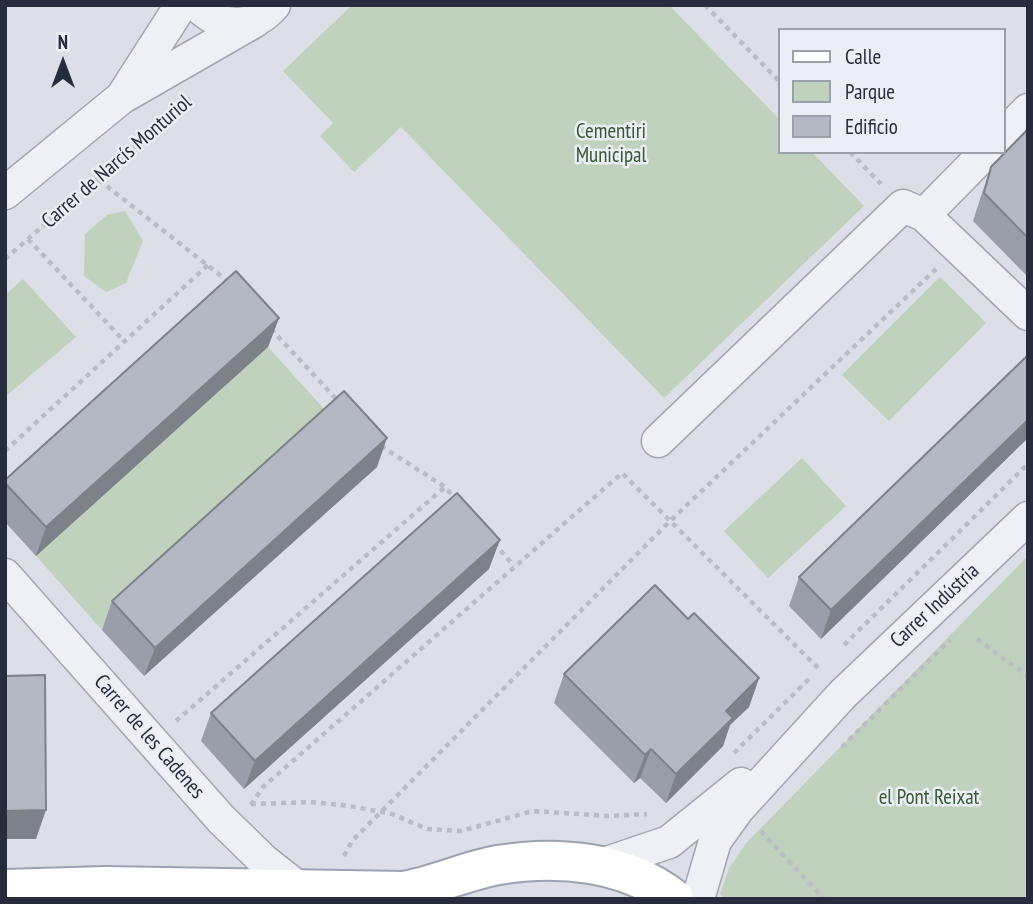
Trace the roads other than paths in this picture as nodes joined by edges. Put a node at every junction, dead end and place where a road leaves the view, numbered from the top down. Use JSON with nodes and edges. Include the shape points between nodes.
{"nodes":[{"id":1,"x":181,"y":5,"type":"edge"},
{"id":2,"x":197,"y":5,"type":"edge"},
{"id":3,"x":265,"y":13,"type":"edge"},
{"id":4,"x":121,"y":98,"type":"junction"},
{"id":5,"x":1028,"y":110,"type":"edge"},
{"id":6,"x":1005,"y":133,"type":"edge"},
{"id":7,"x":984,"y":154,"type":"edge"},
{"id":8,"x":5,"y":193,"type":"edge"},
{"id":9,"x":914,"y":210,"type":"junction"},
{"id":10,"x":1028,"y":314,"type":"edge"},
{"id":11,"x":658,"y":441,"type":"dead end"},
{"id":12,"x":1028,"y":518,"type":"edge"},
{"id":13,"x":5,"y":575,"type":"edge"},
{"id":14,"x":842,"y":695,"type":"junction"},
{"id":15,"x":601,"y":865,"type":"junction"},
{"id":16,"x":5,"y":889,"type":"edge"},
{"id":17,"x":313,"y":891,"type":"junction"},
{"id":18,"x":438,"y":891,"type":"edge"},
{"id":19,"x":674,"y":899,"type":"edge"},
{"id":20,"x":698,"y":899,"type":"edge"}],
"edges":[{"from":1,"to":4,"type":"street"},
{"from":2,"to":3,"type":"street","via":[[223,24],[239,25]]},
{"from":3,"to":4,"type":"street","name":"Carrer de Narcís Monturiol"},
{"from":4,"to":8,"type":"street","name":"Carrer de Narcís Monturiol"},
{"from":5,"to":6,"type":"street"},
{"from":7,"to":9,"type":"street"},
{"from":9,"to":10,"type":"street"},
{"from":9,"to":11,"type":"street"},
{"from":12,"to":14,"type":"street","name":"Carrer Indústria"},
{"from":13,"to":17,"type":"street","name":"Carrer de les Cadenes","via":[[221,819],[263,860]]},
{"from":14,"to":15,"type":"street","via":[[669,842]]},
{"from":14,"to":20,"type":"street","via":[[738,809],[715,841]]},
{"from":15,"to":18,"type":"main road","via":[[530,860],[497,865]]},
{"from":15,"to":19,"type":"main road","via":[[654,883]]},
{"from":16,"to":17,"type":"main road","via":[[105,886]]},
{"from":17,"to":18,"type":"main road"}]}
